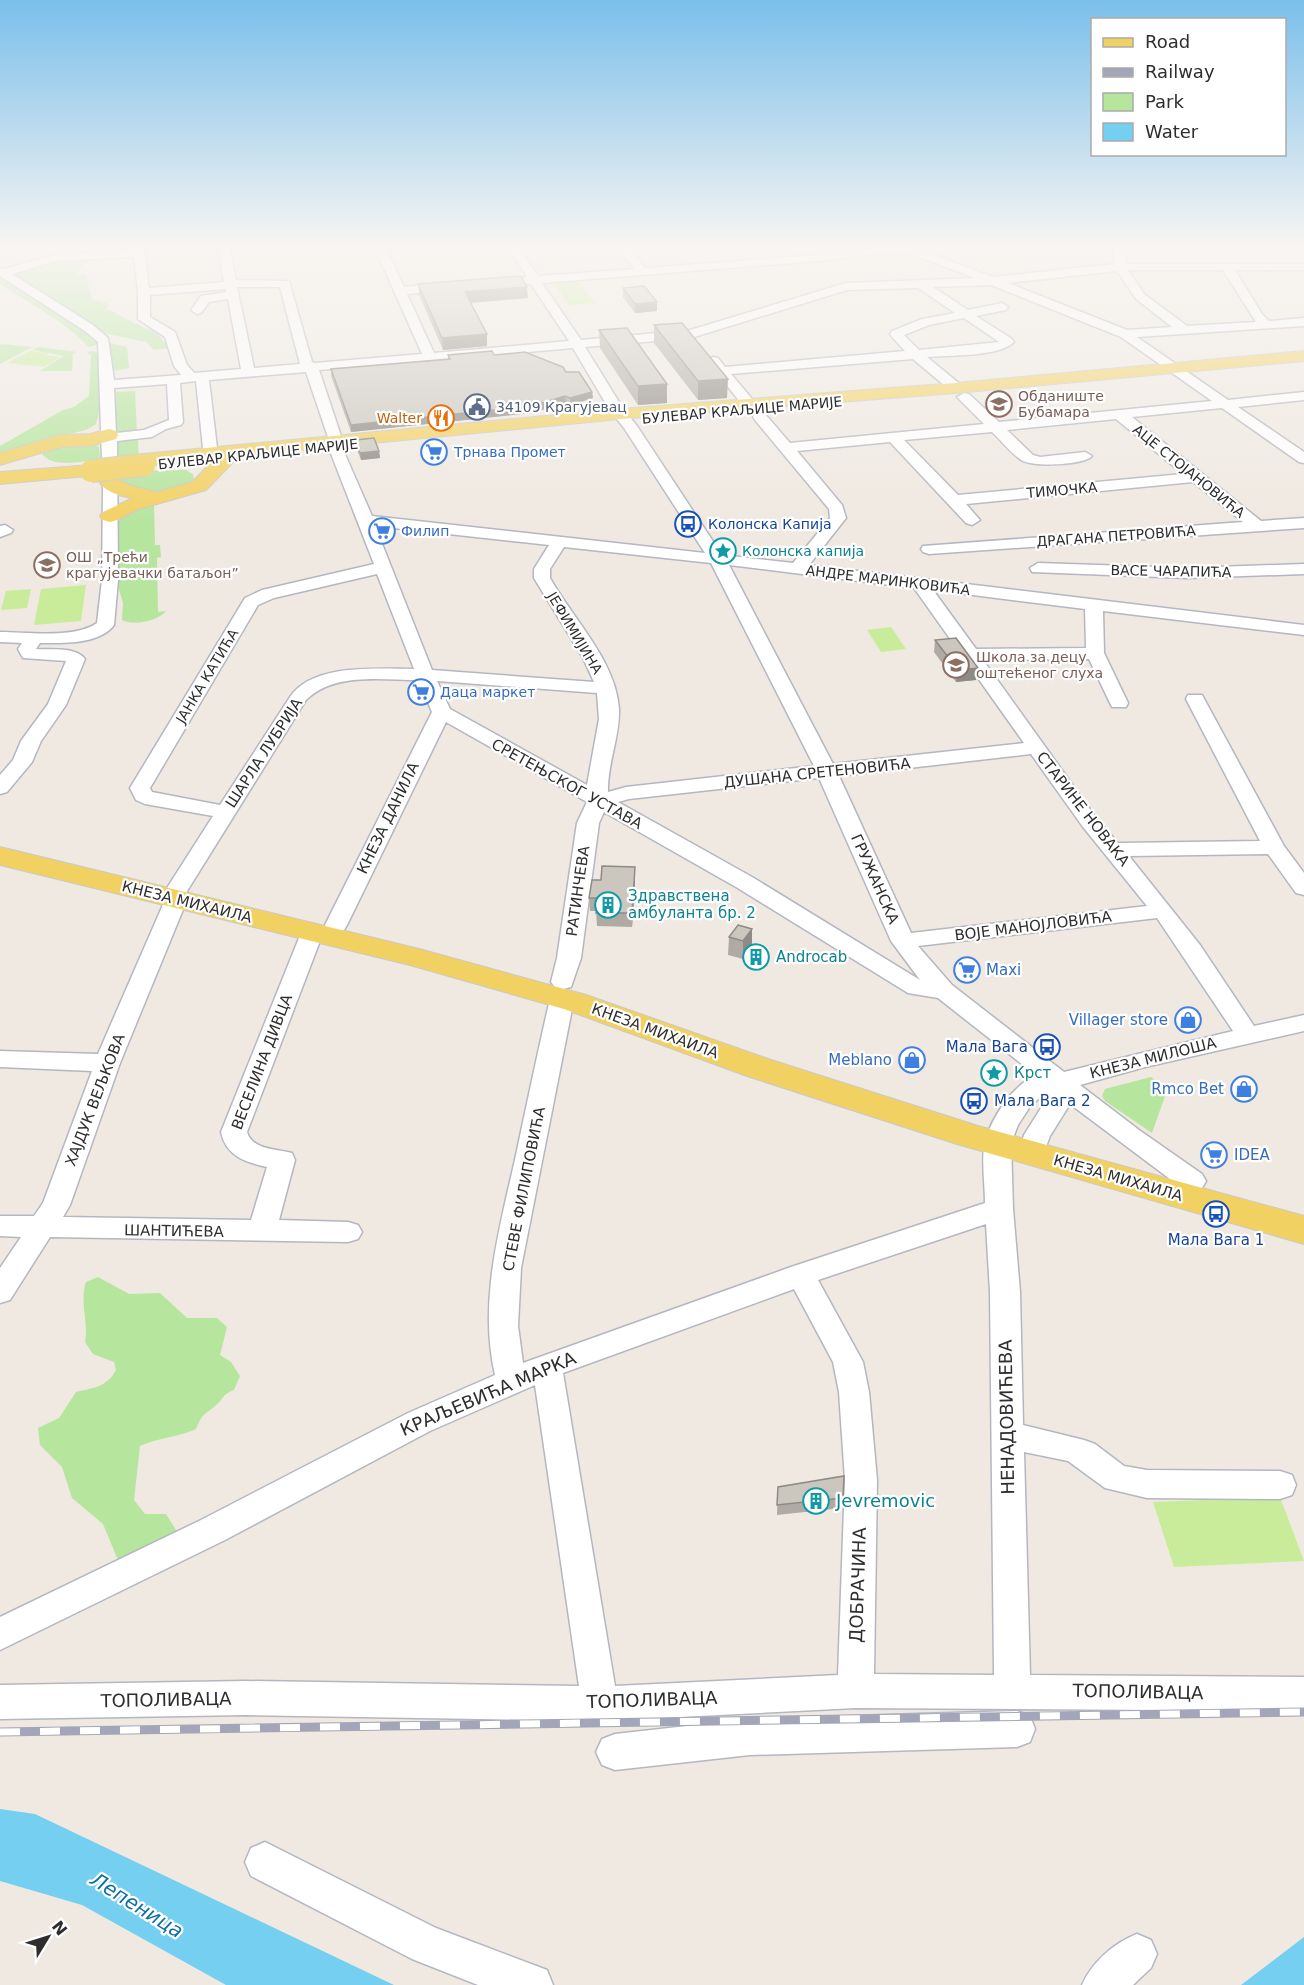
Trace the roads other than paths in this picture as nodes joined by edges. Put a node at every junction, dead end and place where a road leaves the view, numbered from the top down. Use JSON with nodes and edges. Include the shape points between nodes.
{"nodes":[{"id":1,"x":102,"y":339,"type":"edge"},
{"id":2,"x":172,"y":339,"type":"edge"},
{"id":3,"x":242,"y":339,"type":"edge"},
{"id":4,"x":301,"y":339,"type":"edge"},
{"id":5,"x":422,"y":339,"type":"edge"},
{"id":6,"x":573,"y":339,"type":"edge"},
{"id":7,"x":638,"y":339,"type":"edge"},
{"id":8,"x":695,"y":339,"type":"edge"},
{"id":9,"x":900,"y":339,"type":"edge"},
{"id":10,"x":1003,"y":339,"type":"edge"},
{"id":11,"x":1132,"y":339,"type":"edge"},
{"id":12,"x":577,"y":344,"type":"junction"},
{"id":13,"x":915,"y":354,"type":"junction"},
{"id":14,"x":429,"y":356,"type":"junction"},
{"id":15,"x":1304,"y":358,"type":"edge"},
{"id":16,"x":309,"y":367,"type":"junction"},
{"id":17,"x":1175,"y":369,"type":"junction"},
{"id":18,"x":722,"y":371,"type":"junction"},
{"id":19,"x":248,"y":372,"type":"junction"},
{"id":20,"x":196,"y":377,"type":"junction"},
{"id":21,"x":173,"y":379,"type":"junction"},
{"id":22,"x":108,"y":385,"type":"junction"},
{"id":23,"x":960,"y":392,"type":"junction"},
{"id":24,"x":1304,"y":396,"type":"edge"},
{"id":25,"x":746,"y":400,"type":"dead end"},
{"id":26,"x":1227,"y":405,"type":"junction"},
{"id":27,"x":1120,"y":415,"type":"junction"},
{"id":28,"x":623,"y":417,"type":"junction"},
{"id":29,"x":760,"y":417,"type":"dead end"},
{"id":30,"x":191,"y":421,"type":"junction"},
{"id":31,"x":995,"y":427,"type":"junction"},
{"id":32,"x":147,"y":434,"type":"junction"},
{"id":33,"x":103,"y":436,"type":"junction"},
{"id":34,"x":894,"y":438,"type":"junction"},
{"id":35,"x":47,"y":444,"type":"junction"},
{"id":36,"x":335,"y":444,"type":"junction"},
{"id":37,"x":210,"y":448,"type":"dead end"},
{"id":38,"x":786,"y":448,"type":"junction"},
{"id":39,"x":1084,"y":456,"type":"dead end"},
{"id":40,"x":230,"y":457,"type":"junction"},
{"id":41,"x":145,"y":458,"type":"junction"},
{"id":42,"x":0,"y":459,"type":"edge"},
{"id":43,"x":1304,"y":459,"type":"edge"},
{"id":44,"x":169,"y":463,"type":"junction"},
{"id":45,"x":57,"y":468,"type":"junction"},
{"id":46,"x":90,"y":468,"type":"junction"},
{"id":47,"x":0,"y":473,"type":"edge"},
{"id":48,"x":1196,"y":477,"type":"junction"},
{"id":49,"x":0,"y":480,"type":"edge"},
{"id":50,"x":31,"y":480,"type":"dead end"},
{"id":51,"x":206,"y":481,"type":"junction"},
{"id":52,"x":112,"y":495,"type":"junction"},
{"id":53,"x":151,"y":498,"type":"junction"},
{"id":54,"x":954,"y":500,"type":"junction"},
{"id":55,"x":364,"y":520,"type":"junction"},
{"id":56,"x":972,"y":520,"type":"dead end"},
{"id":57,"x":1304,"y":523,"type":"edge"},
{"id":58,"x":1258,"y":527,"type":"junction"},
{"id":59,"x":560,"y":541,"type":"junction"},
{"id":60,"x":1036,"y":541,"type":"junction"},
{"id":61,"x":929,"y":549,"type":"dead end"},
{"id":62,"x":717,"y":559,"type":"junction"},
{"id":63,"x":384,"y":567,"type":"junction"},
{"id":64,"x":1038,"y":568,"type":"junction"},
{"id":65,"x":1304,"y":569,"type":"edge"},
{"id":66,"x":797,"y":570,"type":"junction"},
{"id":67,"x":920,"y":584,"type":"junction"},
{"id":68,"x":1034,"y":598,"type":"junction"},
{"id":69,"x":1094,"y":605,"type":"junction"},
{"id":70,"x":1304,"y":630,"type":"edge"},
{"id":71,"x":0,"y":637,"type":"edge"},
{"id":72,"x":34,"y":638,"type":"junction"},
{"id":73,"x":1095,"y":653,"type":"junction"},
{"id":74,"x":970,"y":655,"type":"junction"},
{"id":75,"x":424,"y":675,"type":"junction"},
{"id":76,"x":605,"y":688,"type":"junction"},
{"id":77,"x":1195,"y":699,"type":"dead end"},
{"id":78,"x":1119,"y":703,"type":"dead end"},
{"id":79,"x":442,"y":712,"type":"junction"},
{"id":80,"x":1036,"y":748,"type":"junction"},
{"id":81,"x":827,"y":772,"type":"junction"},
{"id":82,"x":0,"y":788,"type":"edge"},
{"id":83,"x":598,"y":802,"type":"junction"},
{"id":84,"x":226,"y":812,"type":"junction"},
{"id":85,"x":0,"y":845,"type":"edge"},
{"id":86,"x":1274,"y":847,"type":"junction"},
{"id":87,"x":1114,"y":850,"type":"junction"},
{"id":88,"x":0,"y":856,"type":"edge"},
{"id":89,"x":1304,"y":888,"type":"edge"},
{"id":90,"x":177,"y":894,"type":"junction"},
{"id":91,"x":1163,"y":911,"type":"junction"},
{"id":92,"x":324,"y":928,"type":"junction"},
{"id":93,"x":903,"y":941,"type":"junction"},
{"id":94,"x":562,"y":991,"type":"junction"},
{"id":95,"x":943,"y":991,"type":"junction"},
{"id":96,"x":1304,"y":1023,"type":"edge"},
{"id":97,"x":1246,"y":1034,"type":"junction"},
{"id":98,"x":0,"y":1059,"type":"edge"},
{"id":99,"x":107,"y":1063,"type":"junction"},
{"id":100,"x":1060,"y":1082,"type":"junction"},
{"id":101,"x":1001,"y":1134,"type":"junction"},
{"id":102,"x":1035,"y":1144,"type":"junction"},
{"id":103,"x":1192,"y":1181,"type":"junction"},
{"id":104,"x":999,"y":1209,"type":"junction"},
{"id":105,"x":1304,"y":1216,"type":"edge"},
{"id":106,"x":0,"y":1227,"type":"edge"},
{"id":107,"x":42,"y":1228,"type":"junction"},
{"id":108,"x":1304,"y":1230,"type":"edge"},
{"id":109,"x":262,"y":1232,"type":"junction"},
{"id":110,"x":348,"y":1232,"type":"dead end"},
{"id":111,"x":801,"y":1275,"type":"junction"},
{"id":112,"x":0,"y":1292,"type":"edge"},
{"id":113,"x":547,"y":1366,"type":"junction"},
{"id":114,"x":512,"y":1381,"type":"junction"},
{"id":115,"x":1008,"y":1435,"type":"junction"},
{"id":116,"x":1280,"y":1485,"type":"dead end"},
{"id":117,"x":0,"y":1634,"type":"edge"},
{"id":118,"x":856,"y":1691,"type":"junction"},
{"id":119,"x":1012,"y":1691,"type":"junction"},
{"id":120,"x":1304,"y":1694,"type":"edge"},
{"id":121,"x":0,"y":1702,"type":"edge"},
{"id":122,"x":600,"y":1704,"type":"junction"},
{"id":123,"x":1017,"y":1729,"type":"dead end"},
{"id":124,"x":615,"y":1752,"type":"dead end"},
{"id":125,"x":265,"y":1862,"type":"dead end"},
{"id":126,"x":1137,"y":1954,"type":"dead end"},
{"id":127,"x":532,"y":1985,"type":"edge"},
{"id":128,"x":1103,"y":1985,"type":"edge"}],
"edges":[{"from":1,"to":22,"type":"street"},
{"from":2,"to":20,"type":"street","via":[[181,366]]},
{"from":3,"to":19,"type":"street"},
{"from":4,"to":16,"type":"street"},
{"from":5,"to":14,"type":"street"},
{"from":6,"to":12,"type":"street","name":"ГРУЖАНСКА"},
{"from":7,"to":12,"type":"street"},
{"from":8,"to":18,"type":"street"},
{"from":9,"to":13,"type":"street"},
{"from":10,"to":13,"type":"street","via":[[1008,342],[999,347]]},
{"from":11,"to":17,"type":"street"},
{"from":12,"to":14,"type":"street"},
{"from":12,"to":28,"type":"street","name":"ГРУЖАНСКА"},
{"from":13,"to":18,"type":"street"},
{"from":13,"to":23,"type":"street"},
{"from":14,"to":16,"type":"street"},
{"from":15,"to":17,"type":"main road","name":"БУЛЕВАР КРАЉИЦЕ МАРИЈЕ"},
{"from":16,"to":19,"type":"street"},
{"from":16,"to":36,"type":"street"},
{"from":17,"to":23,"type":"main road","name":"БУЛЕВАР КРАЉИЦЕ МАРИЈЕ"},
{"from":17,"to":26,"type":"street"},
{"from":17,"to":28,"type":"main road","name":"БУЛЕВАР КРАЉИЦЕ МАРИЈЕ"},
{"from":18,"to":25,"type":"street"},
{"from":19,"to":20,"type":"street"},
{"from":20,"to":21,"type":"street"},
{"from":20,"to":30,"type":"street"},
{"from":21,"to":22,"type":"street"},
{"from":21,"to":30,"type":"street"},
{"from":22,"to":33,"type":"street"},
{"from":23,"to":28,"type":"main road","name":"БУЛЕВАР КРАЉИЦЕ МАРИЈЕ"},
{"from":23,"to":31,"type":"street"},
{"from":24,"to":26,"type":"street"},
{"from":26,"to":27,"type":"street"},
{"from":26,"to":43,"type":"street"},
{"from":27,"to":31,"type":"street"},
{"from":27,"to":48,"type":"street","name":"АЦЕ СТОЈАНОВИЋА"},
{"from":28,"to":36,"type":"main road","name":"БУЛЕВАР КРАЉИЦЕ МАРИЈЕ"},
{"from":28,"to":62,"type":"street","name":"ГРУЖАНСКА"},
{"from":29,"to":38,"type":"street"},
{"from":30,"to":32,"type":"street","via":[[161,426]]},
{"from":30,"to":37,"type":"street"},
{"from":31,"to":34,"type":"street"},
{"from":31,"to":39,"type":"street","via":[[1032,460]]},
{"from":32,"to":33,"type":"street"},
{"from":32,"to":41,"type":"street"},
{"from":33,"to":35,"type":"main road"},
{"from":33,"to":52,"type":"street"},
{"from":34,"to":38,"type":"street"},
{"from":34,"to":54,"type":"street"},
{"from":35,"to":42,"type":"main road"},
{"from":35,"to":45,"type":"main road","via":[[35,456]]},
{"from":36,"to":40,"type":"main road","name":"БУЛЕВАР КРАЉИЦЕ МАРИЈЕ"},
{"from":36,"to":41,"type":"main road","name":"БУЛЕВАР КРАЉИЦЕ МАРИЈЕ"},
{"from":36,"to":55,"type":"street"},
{"from":38,"to":66,"type":"street","via":[[839,513]]},
{"from":40,"to":44,"type":"main road","name":"БУЛЕВАР КРАЉИЦЕ МАРИЈЕ"},
{"from":40,"to":51,"type":"main road"},
{"from":41,"to":44,"type":"main road","name":"БУЛЕВАР КРАЉИЦЕ МАРИЈЕ"},
{"from":41,"to":46,"type":"main road","name":"БУЛЕВАР КРАЉИЦЕ МАРИЈЕ","bridge":true},
{"from":44,"to":51,"type":"main road","via":[[196,469]]},
{"from":45,"to":46,"type":"main road","name":"БУЛЕВАР КРАЉИЦЕ МАРИЈЕ"},
{"from":45,"to":47,"type":"main road","name":"БУЛЕВАР КРАЉИЦЕ МАРИЈЕ"},
{"from":46,"to":49,"type":"main road","name":"БУЛЕВАР КРАЉИЦЕ МАРИЈЕ"},
{"from":48,"to":54,"type":"street","name":"ТИМОЧКА"},
{"from":48,"to":58,"type":"street","name":"АЦЕ СТОЈАНОВИЋА"},
{"from":49,"to":50,"type":"street"},
{"from":51,"to":53,"type":"main road","via":[[178,494]]},
{"from":52,"to":53,"type":"main road","via":[[126,491]]},
{"from":52,"to":53,"type":"main road","via":[[126,507]]},
{"from":52,"to":72,"type":"street","via":[[106,624],[79,635]]},
{"from":54,"to":56,"type":"street"},
{"from":55,"to":59,"type":"street","name":"АНДРЕ МАРИНКОВИЋА"},
{"from":55,"to":63,"type":"street"},
{"from":57,"to":58,"type":"street","name":"ДРАГАНА ПЕТРОВИЋА"},
{"from":58,"to":60,"type":"street","name":"ДРАГАНА ПЕТРОВИЋА"},
{"from":59,"to":62,"type":"street","name":"АНДРЕ МАРИНКОВИЋА"},
{"from":59,"to":76,"type":"street","name":"ЈЕФИМИЈИНА","via":[[542,570],[542,578]]},
{"from":60,"to":61,"type":"street","name":"ДРАГАНА ПЕТРОВИЋА"},
{"from":60,"to":64,"type":"street"},
{"from":62,"to":66,"type":"street","name":"АНДРЕ МАРИНКОВИЋА"},
{"from":62,"to":81,"type":"street","name":"ГРУЖАНСКА"},
{"from":63,"to":75,"type":"street"},
{"from":63,"to":84,"type":"street","name":"ЈАНКА КАТИЋА","via":[[268,594],[251,602],[141,788],[143,796],[153,800]]},
{"from":64,"to":65,"type":"street","name":"ВАСЕ ЧАРАПИЋА","via":[[1206,573]]},
{"from":64,"to":68,"type":"street"},
{"from":66,"to":67,"type":"street","name":"АНДРЕ МАРИНКОВИЋА"},
{"from":67,"to":68,"type":"street","name":"АНДРЕ МАРИНКОВИЋА"},
{"from":67,"to":74,"type":"street","name":"СТАРИНЕ НОВАКА"},
{"from":68,"to":69,"type":"street","name":"АНДРЕ МАРИНКОВИЋА"},
{"from":69,"to":70,"type":"street","name":"АНДРЕ МАРИНКОВИЋА"},
{"from":69,"to":73,"type":"street"},
{"from":71,"to":72,"type":"street"},
{"from":72,"to":82,"type":"street","via":[[27,649],[29,654],[70,655],[76,659],[57,705],[31,741],[22,762]]},
{"from":73,"to":74,"type":"street"},
{"from":73,"to":78,"type":"street"},
{"from":74,"to":80,"type":"street","name":"СТАРИНЕ НОВАКА"},
{"from":75,"to":76,"type":"street","name":"ШАРЛА ЛУБРИЈА"},
{"from":75,"to":79,"type":"street"},
{"from":75,"to":84,"type":"street","name":"ШАРЛА ЛУБРИЈА","via":[[345,675],[306,690]]},
{"from":76,"to":83,"type":"street","name":"ЈЕФИМИЈИНА","via":[[609,710],[597,784]]},
{"from":77,"to":86,"type":"street"},
{"from":79,"to":83,"type":"street","name":"СРЕТЕЊСКОГ УСТАВА"},
{"from":79,"to":92,"type":"street","name":"КНЕЗА ДАНИЛА"},
{"from":80,"to":81,"type":"street","name":"ДУШАНА СРЕТЕНОВИЋА"},
{"from":80,"to":87,"type":"street","name":"СТАРИНЕ НОВАКА"},
{"from":81,"to":83,"type":"street","name":"ДУШАНА СРЕТЕНОВИЋА","via":[[626,793]]},
{"from":81,"to":93,"type":"street","name":"ГРУЖАНСКА"},
{"from":83,"to":94,"type":"street","name":"РАТИНЧЕВА","via":[[588,823]]},
{"from":83,"to":95,"type":"street","name":"СРЕТЕЊСКОГ УСТАВА","via":[[744,882],[916,988]]},
{"from":84,"to":90,"type":"street","name":"ШАРЛА ЛУБРИЈА"},
{"from":85,"to":90,"type":"main road","name":"КНЕЗА МИХАИЛА"},
{"from":86,"to":87,"type":"street"},
{"from":86,"to":89,"type":"street"},
{"from":87,"to":91,"type":"street","name":"СТАРИНЕ НОВАКА"},
{"from":88,"to":90,"type":"main road","name":"КНЕЗА МИХАИЛА"},
{"from":90,"to":92,"type":"main road","name":"КНЕЗА МИХАИЛА"},
{"from":90,"to":99,"type":"street","name":"ХАЈДУК ВЕЉКОВА"},
{"from":91,"to":93,"type":"street","name":"ВОЈЕ МАНОЈЛОВИЋА"},
{"from":91,"to":97,"type":"street","name":"СТАРИНЕ НОВАКА"},
{"from":92,"to":94,"type":"main road","name":"КНЕЗА МИХАИЛА"},
{"from":92,"to":109,"type":"street","name":"ВЕСЕЛИНА ДИВЦА","via":[[234,1132],[240,1147],[250,1153],[282,1160]]},
{"from":93,"to":95,"type":"street","name":"ГРУЖАНСКА","via":[[915,962]]},
{"from":94,"to":101,"type":"main road","name":"КНЕЗА МИХАИЛА","via":[[809,1085]]},
{"from":94,"to":114,"type":"street","name":"СТЕВЕ ФИЛИПОВИЋА","via":[[509,1254],[504,1347]]},
{"from":95,"to":100,"type":"street","name":"ГРУЖАНСКА"},
{"from":96,"to":97,"type":"street","name":"КНЕЗА МИЛОША"},
{"from":97,"to":100,"type":"street","name":"КНЕЗА МИЛОША"},
{"from":98,"to":99,"type":"street"},
{"from":99,"to":107,"type":"street","name":"ХАЈДУК ВЕЉКОВА","via":[[56,1205]]},
{"from":100,"to":101,"type":"street","via":[[1034,1087],[1011,1112]]},
{"from":100,"to":102,"type":"street","via":[[1059,1101]]},
{"from":100,"to":103,"type":"street","name":"ГРУЖАНСКА"},
{"from":101,"to":102,"type":"main road","name":"КНЕЗА МИХАИЛА"},
{"from":101,"to":104,"type":"street","name":"НЕНАДОВИЋЕВА"},
{"from":102,"to":103,"type":"main road","name":"КНЕЗА МИХАИЛА"},
{"from":102,"to":108,"type":"main road","name":"КНЕЗА МИХАИЛА"},
{"from":103,"to":105,"type":"main road","name":"КНЕЗА МИХАИЛА"},
{"from":104,"to":111,"type":"street","name":"КРАЉЕВИЋА МАРКА"},
{"from":104,"to":115,"type":"street","name":"НЕНАДОВИЋЕВА"},
{"from":106,"to":107,"type":"street","name":"ШАНТИЋЕВА"},
{"from":107,"to":109,"type":"street","name":"ШАНТИЋЕВА"},
{"from":107,"to":112,"type":"street","name":"ХАЈДУК ВЕЉКОВА"},
{"from":109,"to":110,"type":"street","name":"ШАНТИЋЕВА"},
{"from":111,"to":113,"type":"street","name":"КРАЉЕВИЋА МАРКА"},
{"from":111,"to":118,"type":"street","name":"ДОБРАЧИНА","via":[[848,1362],[854,1392],[861,1480]]},
{"from":113,"to":114,"type":"street","name":"КРАЉЕВИЋА МАРКА"},
{"from":113,"to":122,"type":"street"},
{"from":114,"to":117,"type":"street","name":"КРАЉЕВИЋА МАРКА","via":[[419,1422],[213,1530]]},
{"from":115,"to":116,"type":"street","via":[[1073,1449],[1116,1478],[1147,1484]]},
{"from":115,"to":119,"type":"street","name":"НЕНАДОВИЋЕВА"},
{"from":118,"to":119,"type":"street","name":"ТОПОЛИВАЦА"},
{"from":118,"to":122,"type":"street","name":"ТОПОЛИВАЦА"},
{"from":119,"to":120,"type":"street","name":"ТОПОЛИВАЦА"},
{"from":121,"to":122,"type":"street","name":"ТОПОЛИВАЦА","via":[[246,1698]]},
{"from":123,"to":124,"type":"street","via":[[750,1737]]},
{"from":125,"to":127,"type":"street","via":[[426,1945]]},
{"from":126,"to":128,"type":"street"}]}
